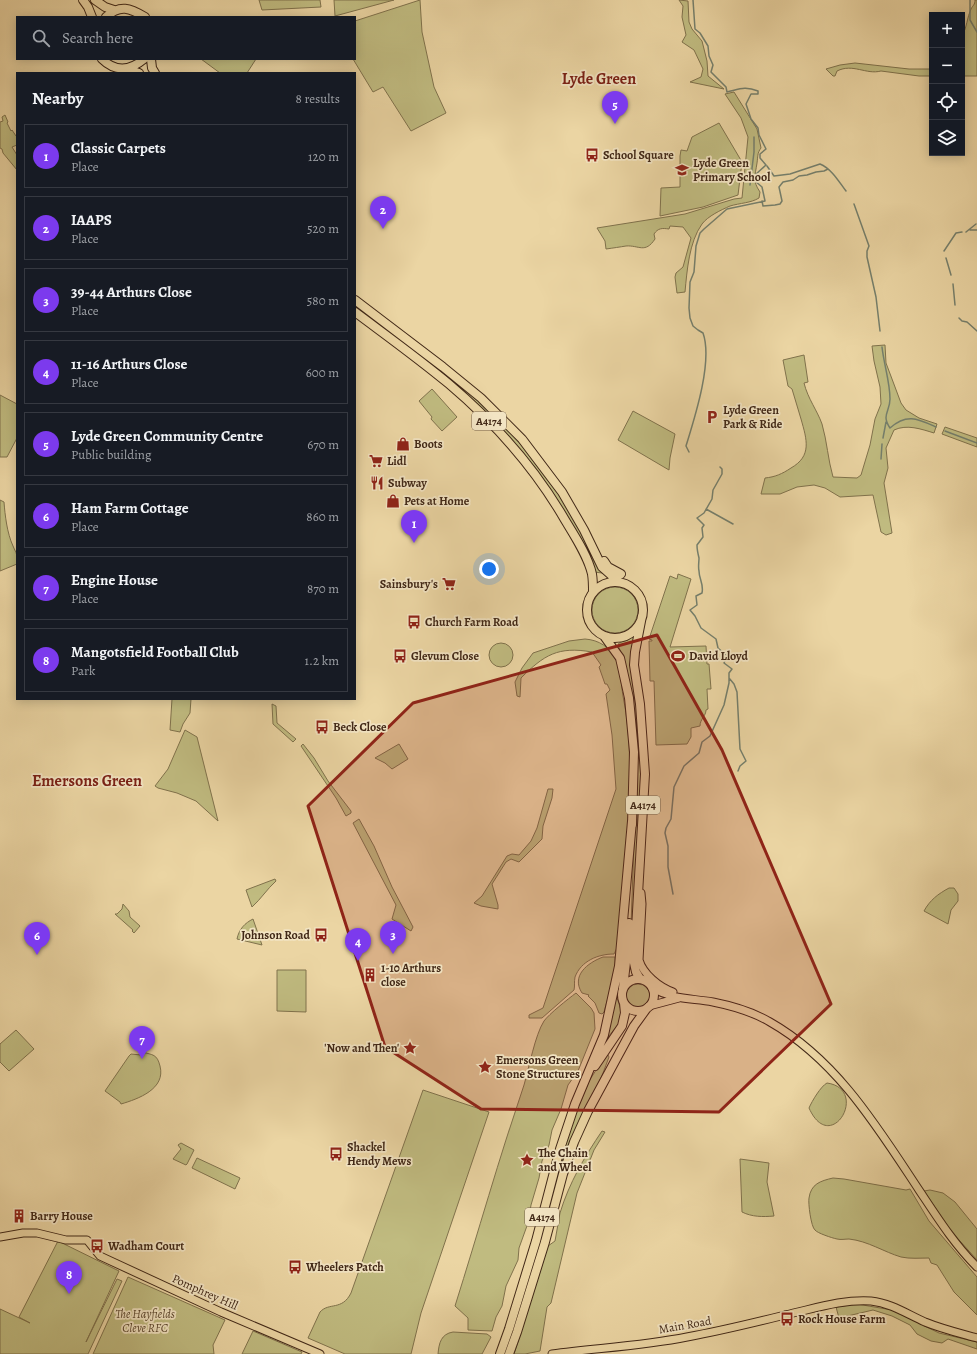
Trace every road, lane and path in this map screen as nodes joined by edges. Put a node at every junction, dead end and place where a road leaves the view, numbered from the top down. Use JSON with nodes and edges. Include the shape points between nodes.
{"nodes":[{"id":1,"x":83,"y":0,"type":"edge"},
{"id":2,"x":95,"y":0,"type":"edge"},
{"id":3,"x":114,"y":10,"type":"junction"},
{"id":4,"x":92,"y":16,"type":"edge"},
{"id":5,"x":107,"y":16,"type":"edge"},
{"id":6,"x":143,"y":16,"type":"edge"},
{"id":7,"x":103,"y":60,"type":"edge"},
{"id":8,"x":143,"y":60,"type":"edge"},
{"id":9,"x":151,"y":60,"type":"edge"},
{"id":10,"x":127,"y":69,"type":"junction"},
{"id":11,"x":136,"y":72,"type":"edge"},
{"id":12,"x":154,"y":72,"type":"edge"},
{"id":13,"x":356,"y":301,"type":"edge"},
{"id":14,"x":356,"y":313,"type":"edge"},
{"id":15,"x":620,"y":578,"type":"junction"},
{"id":16,"x":593,"y":592,"type":"junction"},
{"id":17,"x":642,"y":616,"type":"junction"},
{"id":18,"x":604,"y":636,"type":"junction"},
{"id":19,"x":632,"y":821,"type":"junction"},
{"id":20,"x":639,"y":866,"type":"junction"},
{"id":21,"x":640,"y":979,"type":"junction"},
{"id":22,"x":623,"y":988,"type":"junction"},
{"id":23,"x":652,"y":988,"type":"junction"},
{"id":24,"x":679,"y":998,"type":"junction"},
{"id":25,"x":700,"y":1001,"type":"junction"},
{"id":26,"x":624,"y":1003,"type":"junction"},
{"id":27,"x":648,"y":1007,"type":"junction"},
{"id":28,"x":585,"y":1081,"type":"junction"},
{"id":29,"x":0,"y":1237,"type":"edge"},
{"id":30,"x":977,"y":1267,"type":"edge"},
{"id":31,"x":977,"y":1338,"type":"edge"},
{"id":32,"x":320,"y":1354,"type":"edge"},
{"id":33,"x":500,"y":1354,"type":"edge"},
{"id":34,"x":509,"y":1354,"type":"edge"},
{"id":35,"x":552,"y":1354,"type":"edge"}],
"edges":[{"from":1,"to":4,"type":"highway"},
{"from":2,"to":3,"type":"highway"},
{"from":3,"to":5,"type":"highway"},
{"from":3,"to":6,"type":"highway","via":[[134,10]]},
{"from":7,"to":10,"type":"highway","via":[[112,67]]},
{"from":8,"to":10,"type":"highway"},
{"from":9,"to":12,"type":"highway"},
{"from":10,"to":11,"type":"highway"},
{"from":13,"to":15,"type":"highway","number":"A4174","via":[[443,367],[498,414],[522,439],[575,513],[602,567]]},
{"from":14,"to":16,"type":"highway","number":"A4174","via":[[449,384],[515,448],[571,530],[592,573]]},
{"from":15,"to":16,"type":"highway","via":[[604,584]]},
{"from":15,"to":17,"type":"highway","number":"A4174","via":[[638,595],[643,608]]},
{"from":16,"to":18,"type":"highway","number":"A4174","via":[[587,604],[587,615],[596,632]]},
{"from":17,"to":18,"type":"highway","via":[[631,633],[619,638]]},
{"from":17,"to":20,"type":"highway","number":"A4174","via":[[634,665],[640,704],[645,774]]},
{"from":18,"to":19,"type":"highway","number":"A4174","via":[[620,658],[629,698],[634,752]]},
{"from":19,"to":22,"type":"highway","number":"A4174","via":[[628,945]]},
{"from":19,"to":28,"type":"highway","via":[[619,966],[604,1036]]},
{"from":20,"to":21,"type":"highway","number":"A4174","via":[[634,963]]},
{"from":20,"to":25,"type":"main road","via":[[642,904],[639,960],[641,966],[666,990]]},
{"from":21,"to":22,"type":"highway","via":[[629,982]]},
{"from":21,"to":23,"type":"highway"},
{"from":22,"to":26,"type":"highway"},
{"from":23,"to":24,"type":"main road"},
{"from":23,"to":27,"type":"highway","via":[[654,998]]},
{"from":24,"to":25,"type":"main road"},
{"from":24,"to":27,"type":"main road"},
{"from":25,"to":30,"type":"main road","via":[[740,1009],[765,1019],[786,1031],[818,1057],[859,1103],[949,1236]]},
{"from":26,"to":27,"type":"highway","via":[[632,1010],[640,1011]]},
{"from":26,"to":28,"type":"highway","number":"A4174","via":[[622,1026]]},
{"from":27,"to":34,"type":"highway","number":"A4174","via":[[612,1065],[574,1142]]},
{"from":28,"to":33,"type":"highway","number":"A4174","via":[[560,1149],[536,1241]]},
{"from":29,"to":32,"type":"main road","name":"Pomphrey Hill","via":[[38,1233],[66,1240],[87,1240],[100,1256]]},
{"from":31,"to":35,"type":"main road","name":"Main Road","via":[[924,1322],[887,1303],[849,1301],[686,1337],[624,1347]]}]}
